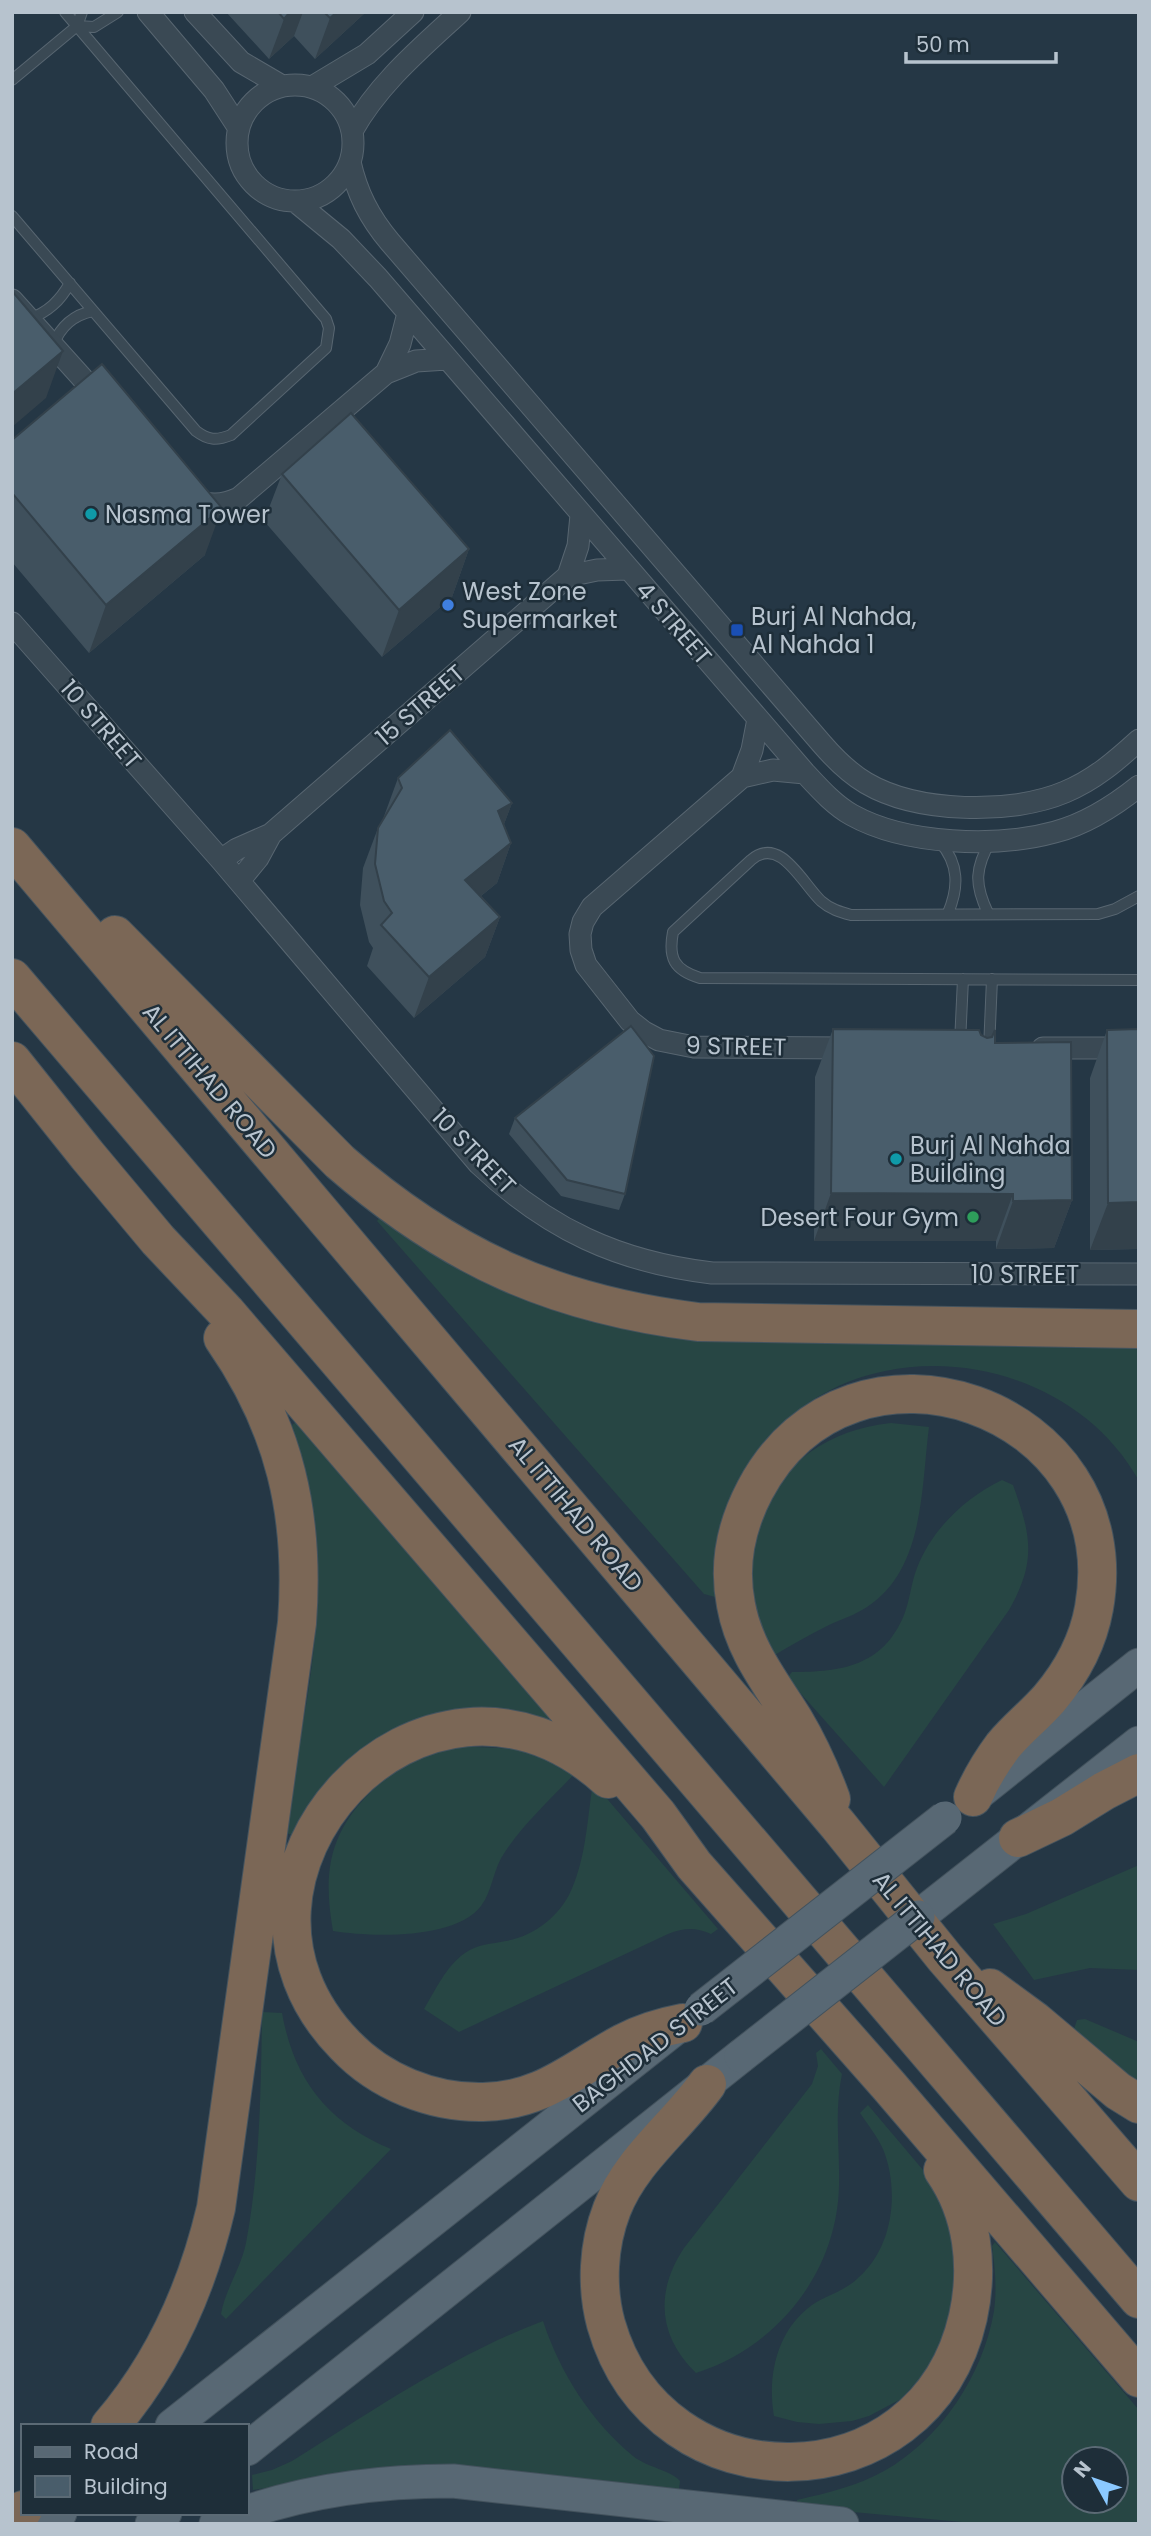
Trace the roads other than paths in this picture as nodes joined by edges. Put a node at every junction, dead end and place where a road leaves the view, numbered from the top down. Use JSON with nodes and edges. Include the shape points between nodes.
{"nodes":[{"id":1,"x":65,"y":12,"type":"edge"},
{"id":2,"x":82,"y":12,"type":"edge"},
{"id":3,"x":118,"y":12,"type":"edge"},
{"id":4,"x":148,"y":12,"type":"edge"},
{"id":5,"x":195,"y":12,"type":"edge"},
{"id":6,"x":413,"y":12,"type":"edge"},
{"id":7,"x":460,"y":12,"type":"edge"},
{"id":8,"x":77,"y":26,"type":"junction"},
{"id":9,"x":12,"y":80,"type":"edge"},
{"id":10,"x":282,"y":86,"type":"junction"},
{"id":11,"x":312,"y":87,"type":"junction"},
{"id":12,"x":238,"y":127,"type":"junction"},
{"id":13,"x":352,"y":131,"type":"junction"},
{"id":14,"x":350,"y":162,"type":"junction"},
{"id":15,"x":296,"y":202,"type":"junction"},
{"id":16,"x":12,"y":216,"type":"edge"},
{"id":17,"x":70,"y":283,"type":"junction"},
{"id":18,"x":12,"y":300,"type":"edge"},
{"id":19,"x":93,"y":311,"type":"junction"},
{"id":20,"x":408,"y":313,"type":"junction"},
{"id":21,"x":29,"y":319,"type":"junction"},
{"id":22,"x":53,"y":345,"type":"junction"},
{"id":23,"x":447,"y":359,"type":"junction"},
{"id":24,"x":386,"y":373,"type":"junction"},
{"id":25,"x":114,"y":413,"type":"edge"},
{"id":26,"x":183,"y":490,"type":"edge"},
{"id":27,"x":581,"y":516,"type":"junction"},
{"id":28,"x":627,"y":569,"type":"junction"},
{"id":29,"x":568,"y":576,"type":"junction"},
{"id":30,"x":12,"y":622,"type":"edge"},
{"id":31,"x":758,"y":719,"type":"junction"},
{"id":32,"x":1139,"y":740,"type":"edge"},
{"id":33,"x":805,"y":773,"type":"junction"},
{"id":34,"x":742,"y":777,"type":"junction"},
{"id":35,"x":1139,"y":786,"type":"edge"},
{"id":36,"x":271,"y":834,"type":"junction"},
{"id":37,"x":939,"y":839,"type":"junction"},
{"id":38,"x":991,"y":840,"type":"junction"},
{"id":39,"x":22,"y":859,"type":"edge"},
{"id":40,"x":221,"y":860,"type":"junction"},
{"id":41,"x":239,"y":881,"type":"junction"},
{"id":42,"x":1139,"y":896,"type":"edge"},
{"id":43,"x":948,"y":913,"type":"junction"},
{"id":44,"x":988,"y":913,"type":"junction"},
{"id":45,"x":12,"y":978,"type":"edge"},
{"id":46,"x":962,"y":979,"type":"junction"},
{"id":47,"x":992,"y":979,"type":"junction"},
{"id":48,"x":1139,"y":980,"type":"edge"},
{"id":49,"x":876,"y":1048,"type":"edge"},
{"id":50,"x":953,"y":1048,"type":"joint"},
{"id":51,"x":1006,"y":1048,"type":"junction"},
{"id":52,"x":1139,"y":1048,"type":"edge"},
{"id":53,"x":12,"y":1061,"type":"edge"},
{"id":54,"x":158,"y":1240,"type":"junction"},
{"id":55,"x":1139,"y":1274,"type":"edge"},
{"id":56,"x":1139,"y":1329,"type":"edge"},
{"id":57,"x":1139,"y":1665,"type":"edge"},
{"id":58,"x":1139,"y":1743,"type":"edge"},
{"id":59,"x":1139,"y":1773,"type":"edge"},
{"id":60,"x":959,"y":1807,"type":"junction"},
{"id":61,"x":838,"y":1825,"type":"junction"},
{"id":62,"x":1018,"y":1838,"type":"junction"},
{"id":63,"x":694,"y":1865,"type":"junction"},
{"id":64,"x":945,"y":1958,"type":"junction"},
{"id":65,"x":692,"y":2016,"type":"junction"},
{"id":66,"x":707,"y":2084,"type":"junction"},
{"id":67,"x":889,"y":2086,"type":"junction"},
{"id":68,"x":1139,"y":2104,"type":"edge"},
{"id":69,"x":1139,"y":2182,"type":"edge"},
{"id":70,"x":1139,"y":2299,"type":"edge"},
{"id":71,"x":1139,"y":2378,"type":"edge"},
{"id":72,"x":112,"y":2424,"type":"edge"},
{"id":73,"x":175,"y":2424,"type":"edge"},
{"id":74,"x":248,"y":2448,"type":"edge"},
{"id":75,"x":248,"y":2512,"type":"edge"},
{"id":76,"x":240,"y":2515,"type":"edge"},
{"id":77,"x":216,"y":2524,"type":"edge"},
{"id":78,"x":842,"y":2524,"type":"edge"}],
"edges":[{"from":1,"to":8,"type":"lane"},
{"from":2,"to":8,"type":"lane"},
{"from":3,"to":8,"type":"lane","via":[[94,27]]},
{"from":4,"to":12,"type":"street","via":[[214,90]]},
{"from":5,"to":10,"type":"street","via":[[240,62]]},
{"from":6,"to":11,"type":"street","via":[[367,54]]},
{"from":7,"to":13,"type":"street","via":[[390,78]]},
{"from":8,"to":9,"type":"lane"},
{"from":8,"to":19,"type":"lane","via":[[326,319],[330,338],[320,355],[258,412],[219,440],[196,431]]},
{"from":10,"to":11,"type":"street"},
{"from":10,"to":12,"type":"street","via":[[254,101]]},
{"from":11,"to":13,"type":"street","via":[[338,104]]},
{"from":12,"to":15,"type":"street","via":[[239,163],[248,179],[278,200]]},
{"from":13,"to":14,"type":"street"},
{"from":14,"to":15,"type":"street","via":[[335,186]]},
{"from":14,"to":32,"type":"street","name":"4 STREET","via":[[368,213],[390,242],[850,772],[885,792],[914,801],[1014,805],[1039,801],[1086,782]]},
{"from":15,"to":20,"type":"street","name":"4 STREET","via":[[341,239]]},
{"from":16,"to":17,"type":"lane"},
{"from":17,"to":19,"type":"lane"},
{"from":17,"to":21,"type":"lane","via":[[58,302]]},
{"from":18,"to":21,"type":"street"},
{"from":19,"to":22,"type":"lane","via":[[68,322]]},
{"from":20,"to":23,"type":"street","name":"4 STREET"},
{"from":20,"to":24,"type":"street"},
{"from":21,"to":22,"type":"street"},
{"from":22,"to":25,"type":"street"},
{"from":23,"to":24,"type":"street","via":[[416,361]]},
{"from":23,"to":27,"type":"street","name":"4 STREET"},
{"from":24,"to":26,"type":"street","via":[[239,498],[213,505]]},
{"from":27,"to":28,"type":"street","name":"4 STREET"},
{"from":27,"to":29,"type":"street","via":[[578,547]]},
{"from":28,"to":29,"type":"street"},
{"from":28,"to":31,"type":"street","name":"4 STREET"},
{"from":29,"to":36,"type":"street","name":"15 STREET"},
{"from":30,"to":40,"type":"street","name":"10 STREET"},
{"from":31,"to":33,"type":"street","name":"4 STREET"},
{"from":31,"to":34,"type":"street"},
{"from":33,"to":34,"type":"street","via":[[773,770]]},
{"from":33,"to":37,"type":"street","name":"4 STREET","via":[[830,798],[880,829]]},
{"from":34,"to":49,"type":"street","name":"9 STREET","via":[[592,907],[580,934],[586,965],[630,1021],[659,1041],[677,1046]]},
{"from":35,"to":38,"type":"street","name":"4 STREET","via":[[1081,823],[1055,832]]},
{"from":36,"to":40,"type":"street"},
{"from":36,"to":41,"type":"street"},
{"from":37,"to":38,"type":"street","name":"4 STREET"},
{"from":37,"to":43,"type":"lane","via":[[951,857],[956,878]]},
{"from":38,"to":44,"type":"lane","via":[[977,879]]},
{"from":39,"to":56,"type":"highway","via":[[134,953],[372,1190],[441,1238],[516,1277],[605,1307],[698,1322]]},
{"from":39,"to":61,"type":"highway","name":"AL ITTIHAD ROAD"},
{"from":40,"to":41,"type":"street","name":"10 STREET"},
{"from":41,"to":55,"type":"street","name":"10 STREET","via":[[479,1164],[523,1202],[599,1245],[654,1264],[741,1274]]},
{"from":42,"to":44,"type":"lane","via":[[1098,914]]},
{"from":43,"to":44,"type":"lane"},
{"from":43,"to":46,"type":"lane","via":[[862,916],[840,912],[822,901],[785,859],[768,851],[758,854],[673,932],[670,949],[685,974],[700,978]]},
{"from":45,"to":70,"type":"highway"},
{"from":46,"to":47,"type":"lane"},
{"from":46,"to":50,"type":"lane"},
{"from":47,"to":48,"type":"lane"},
{"from":47,"to":51,"type":"lane"},
{"from":50,"to":51,"type":"street"},
{"from":51,"to":52,"type":"street"},
{"from":53,"to":54,"type":"highway"},
{"from":54,"to":63,"type":"highway","via":[[226,1312],[589,1734]]},
{"from":54,"to":72,"type":"highway","via":[[241,1364],[268,1416],[293,1499],[299,1592],[216,2208],[180,2320],[142,2385]]},
{"from":57,"to":60,"type":"main road","name":"BAGHDAD STREET"},
{"from":58,"to":62,"type":"main road"},
{"from":59,"to":62,"type":"highway"},
{"from":60,"to":61,"type":"highway","via":[[1002,1747],[1047,1701],[1077,1658],[1097,1583],[1092,1531],[1066,1473],[1032,1436],[1009,1420],[956,1399],[929,1394],[882,1396],[837,1409],[797,1434],[762,1476],[733,1552],[735,1604],[742,1630],[809,1746]]},
{"from":60,"to":65,"type":"main road","name":"BAGHDAD STREET","bridge":true},
{"from":61,"to":64,"type":"highway","name":"AL ITTIHAD ROAD"},
{"from":62,"to":66,"type":"main road","bridge":true},
{"from":63,"to":65,"type":"highway","via":[[581,1757],[507,1730],[446,1730],[407,1742],[365,1768],[344,1789],[326,1812],[300,1863],[293,1910],[296,1956],[303,1979],[337,2038],[369,2066],[427,2094],[481,2102],[531,2095],[624,2042]]},
{"from":63,"to":67,"type":"highway"},
{"from":64,"to":68,"type":"highway","via":[[1016,2006]]},
{"from":64,"to":69,"type":"highway","name":"AL ITTIHAD ROAD"},
{"from":65,"to":73,"type":"main road","name":"BAGHDAD STREET"},
{"from":66,"to":67,"type":"highway","via":[[639,2162],[615,2201],[602,2245],[603,2313],[628,2375],[660,2414],[718,2450],[784,2463],[838,2456],[888,2433],[933,2391],[964,2331],[974,2264],[964,2211]]},
{"from":66,"to":74,"type":"main road"},
{"from":67,"to":71,"type":"highway"},
{"from":75,"to":78,"type":"main road","via":[[345,2488],[453,2481]]},
{"from":76,"to":77,"type":"main road"}]}
